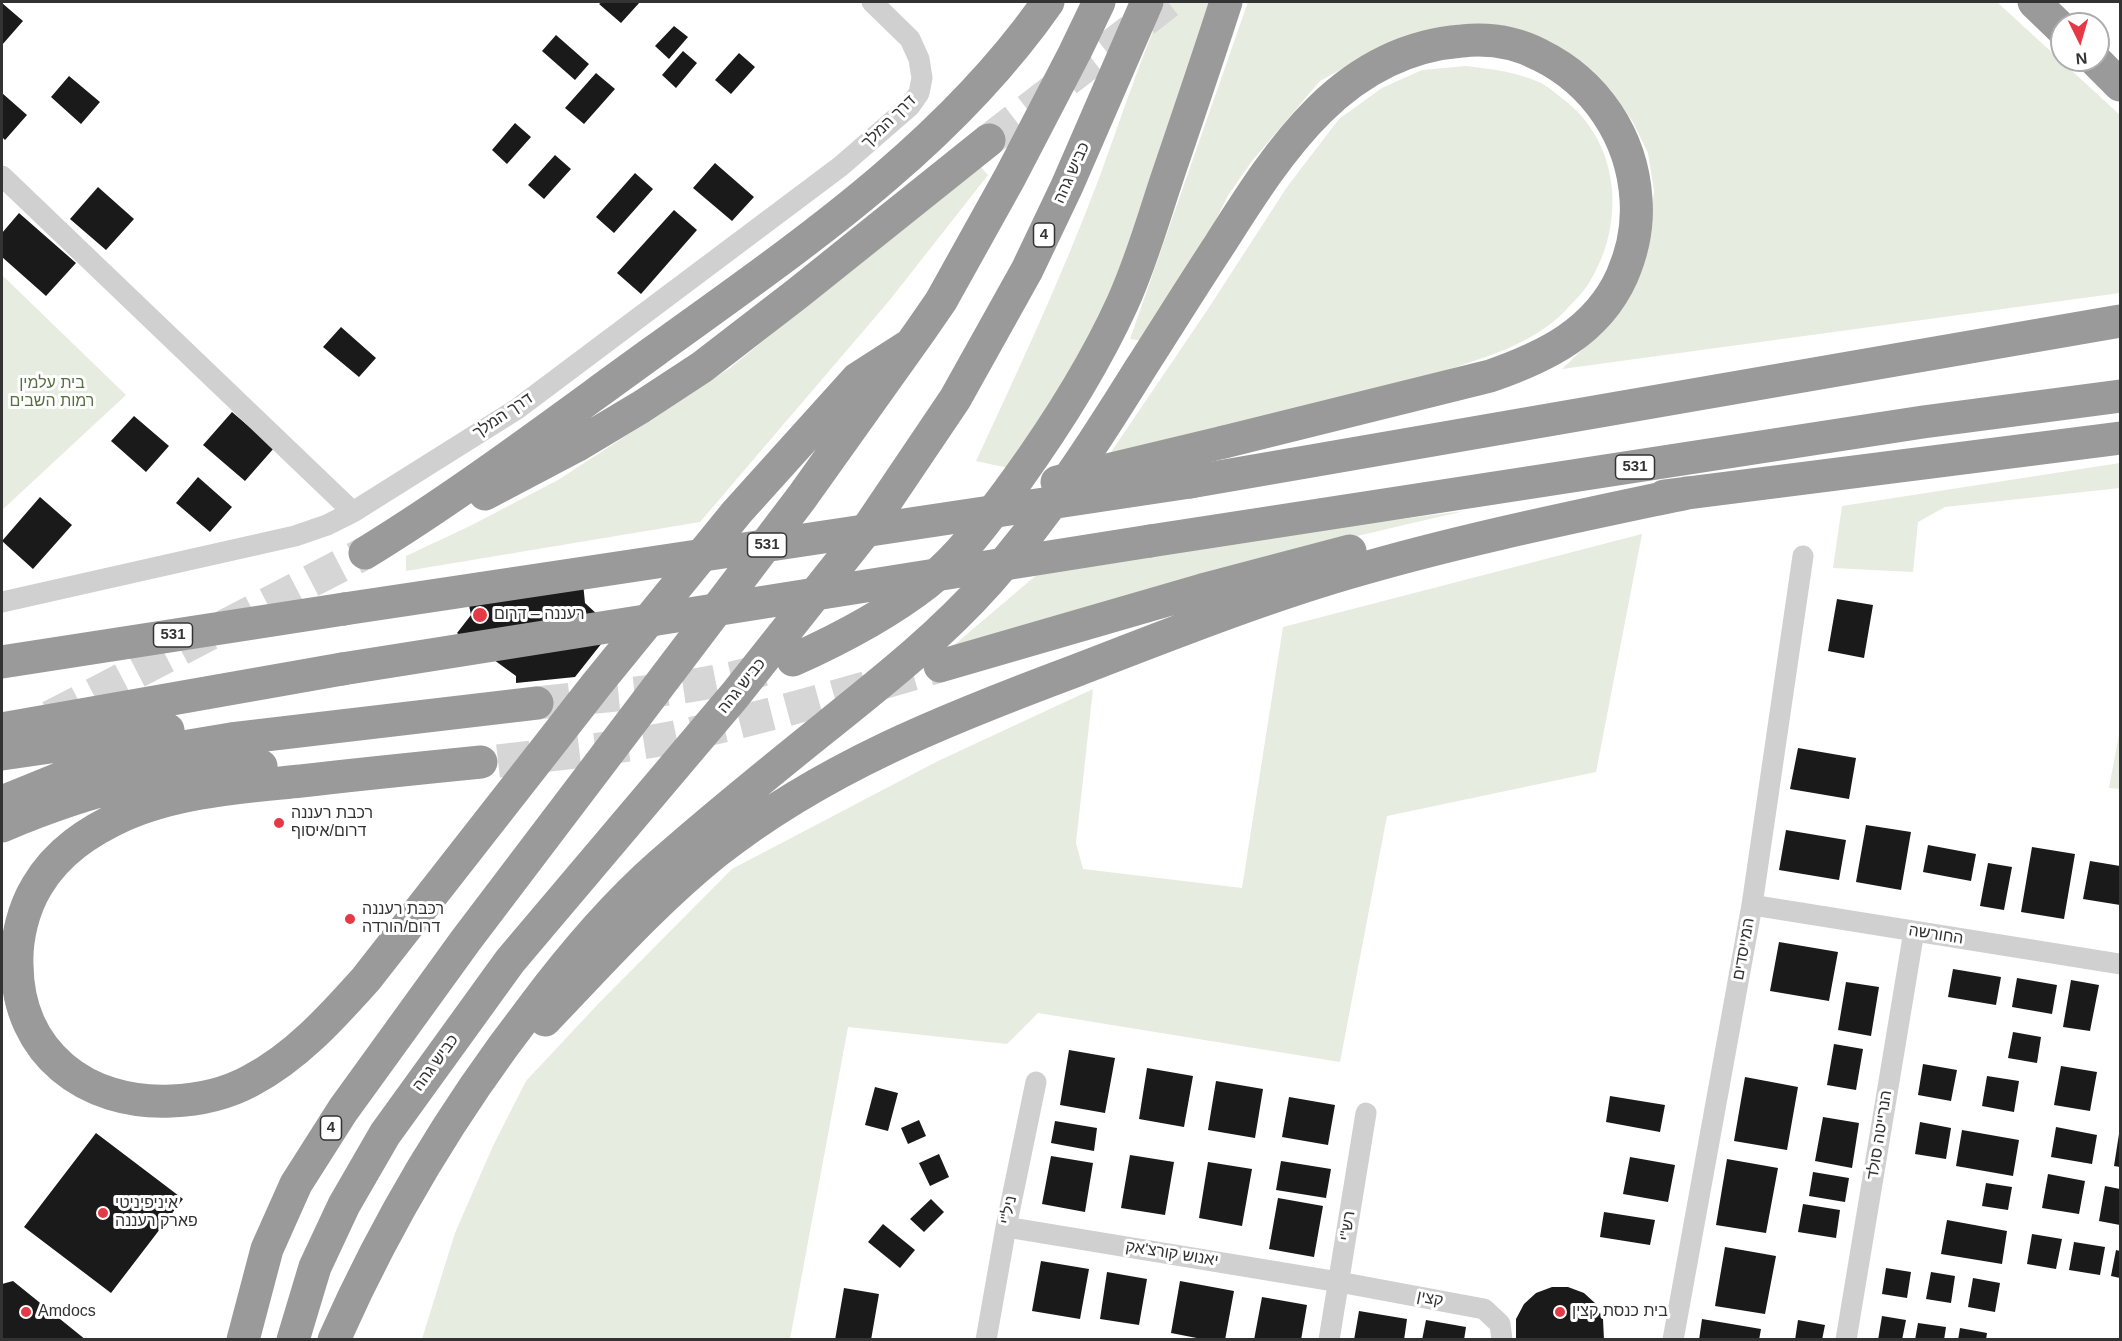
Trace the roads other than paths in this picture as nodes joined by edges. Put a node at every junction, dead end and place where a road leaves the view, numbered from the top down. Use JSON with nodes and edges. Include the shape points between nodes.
{"nodes":[{"id":1,"x":872,"y":2,"type":"edge"},
{"id":2,"x":1048,"y":2,"type":"edge"},
{"id":3,"x":1099,"y":2,"type":"edge"},
{"id":4,"x":1148,"y":2,"type":"edge"},
{"id":5,"x":1226,"y":2,"type":"edge"},
{"id":6,"x":2034,"y":2,"type":"edge"},
{"id":7,"x":2050,"y":17,"type":"edge"},
{"id":8,"x":2110,"y":68,"type":"edge"},
{"id":9,"x":2107,"y":72,"type":"edge"},
{"id":10,"x":2121,"y":80,"type":"edge"},
{"id":11,"x":2121,"y":85,"type":"edge"},
{"id":12,"x":989,"y":140,"type":"tunnel mouth"},
{"id":13,"x":2,"y":176,"type":"edge"},
{"id":14,"x":2121,"y":321,"type":"edge"},
{"id":15,"x":910,"y":345,"type":"junction"},
{"id":16,"x":2121,"y":396,"type":"edge"},
{"id":17,"x":2121,"y":438,"type":"edge"},
{"id":18,"x":1687,"y":493,"type":"junction"},
{"id":19,"x":353,"y":512,"type":"junction"},
{"id":20,"x":773,"y":544,"type":"junction"},
{"id":21,"x":1803,"y":555,"type":"dead end"},
{"id":22,"x":2,"y":602,"type":"edge"},
{"id":23,"x":793,"y":660,"type":"tunnel mouth"},
{"id":24,"x":2,"y":662,"type":"edge"},
{"id":25,"x":940,"y":666,"type":"tunnel mouth"},
{"id":26,"x":537,"y":702,"type":"tunnel mouth"},
{"id":27,"x":481,"y":709,"type":"junction"},
{"id":28,"x":2,"y":729,"type":"edge"},
{"id":29,"x":2,"y":754,"type":"edge"},
{"id":30,"x":2,"y":802,"type":"edge"},
{"id":31,"x":2,"y":826,"type":"edge"},
{"id":32,"x":1752,"y":905,"type":"junction"},
{"id":33,"x":1914,"y":931,"type":"junction"},
{"id":34,"x":2121,"y":964,"type":"edge"},
{"id":35,"x":1036,"y":1082,"type":"dead end"},
{"id":36,"x":1366,"y":1113,"type":"dead end"},
{"id":37,"x":449,"y":1125,"type":"junction"},
{"id":38,"x":1006,"y":1227,"type":"junction"},
{"id":39,"x":1339,"y":1282,"type":"junction"},
{"id":40,"x":243,"y":1340,"type":"edge"},
{"id":41,"x":293,"y":1340,"type":"edge"},
{"id":42,"x":334,"y":1340,"type":"edge"},
{"id":43,"x":986,"y":1340,"type":"edge"},
{"id":44,"x":1329,"y":1340,"type":"edge"},
{"id":45,"x":1502,"y":1340,"type":"edge"},
{"id":46,"x":1673,"y":1340,"type":"edge"},
{"id":47,"x":1846,"y":1340,"type":"edge"}],
"edges":[{"from":1,"to":19,"type":"street","name":"דרך המלך","via":[[910,39],[919,59],[922,78],[919,93],[910,106],[842,166],[516,409]]},
{"from":2,"to":12,"type":"highway","via":[[952,116],[907,158],[798,246],[546,430],[368,552],[576,446],[642,407],[798,294]]},
{"from":3,"to":15,"type":"highway","number":"4","via":[[1010,177],[940,301]]},
{"from":4,"to":41,"type":"highway","name":"כביש גהה","number":"4","via":[[1027,270],[955,399],[870,525],[735,695],[510,961],[385,1134],[315,1266]]},
{"from":5,"to":23,"type":"highway","via":[[1124,302],[1052,432],[959,553],[928,582],[896,606]]},
{"from":6,"to":7,"type":"highway"},
{"from":8,"to":10,"type":"highway"},
{"from":9,"to":11,"type":"highway"},
{"from":13,"to":19,"type":"street"},
{"from":14,"to":20,"type":"highway","number":"531","bridge":true,"via":[[1190,482]]},
{"from":15,"to":31,"type":"highway","via":[[857,379],[737,512],[336,1013],[291,1054],[252,1080],[232,1090],[186,1101],[130,1100],[88,1085],[56,1063],[30,1026],[17,981],[19,933],[36,886],[69,848],[93,831],[126,814],[166,802],[262,785],[489,762],[199,770],[93,792]]},
{"from":15,"to":40,"type":"highway","number":"4","via":[[802,497],[472,931],[343,1110],[296,1184],[267,1249]]},
{"from":16,"to":28,"type":"highway","number":"531","bridge":true,"via":[[1923,422],[1150,542],[342,669]]},
{"from":17,"to":18,"type":"highway"},
{"from":18,"to":25,"type":"highway","via":[[1490,522],[1382,544],[1202,590]]},
{"from":18,"to":37,"type":"highway","via":[[1425,551],[1292,591],[987,704],[868,757],[813,786],[700,867],[569,995]]},
{"from":19,"to":22,"type":"street","name":"דרך המלך","via":[[295,536]]},
{"from":20,"to":24,"type":"highway","number":"531","bridge":true},
{"from":20,"to":37,"type":"highway","bridge":true,"via":[[1224,442],[1490,376],[1547,353],[1589,324],[1603,308],[1632,247],[1636,219],[1634,177],[1617,129],[1592,92],[1575,76],[1528,49],[1506,42],[1479,39],[1416,49],[1387,60],[1336,93],[1310,117],[1270,167],[1089,448],[1054,501],[1006,562],[969,603],[908,659],[702,828],[625,898],[511,1034]]},
{"from":21,"to":32,"type":"street","name":"המייסדים"},
{"from":26,"to":27,"type":"highway"},
{"from":27,"to":29,"type":"highway","via":[[227,723]]},
{"from":27,"to":30,"type":"highway","via":[[177,748],[102,765]]},
{"from":32,"to":33,"type":"street","name":"החורשה"},
{"from":32,"to":46,"type":"street","name":"המייסדים"},
{"from":33,"to":34,"type":"street","name":"החורשה"},
{"from":33,"to":47,"type":"street","name":"הנרייטה סולד"},
{"from":35,"to":38,"type":"street","name":"ניל\"י"},
{"from":36,"to":39,"type":"street","name":"רש\"י"},
{"from":37,"to":42,"type":"highway","via":[[358,1284]]},
{"from":38,"to":39,"type":"street","name":"יאנוש קורצ'אק"},
{"from":38,"to":43,"type":"street","name":"ניל\"י"},
{"from":39,"to":44,"type":"street","name":"רש\"י"},
{"from":39,"to":45,"type":"street","name":"קצין","via":[[1484,1309],[1500,1324]]}]}
